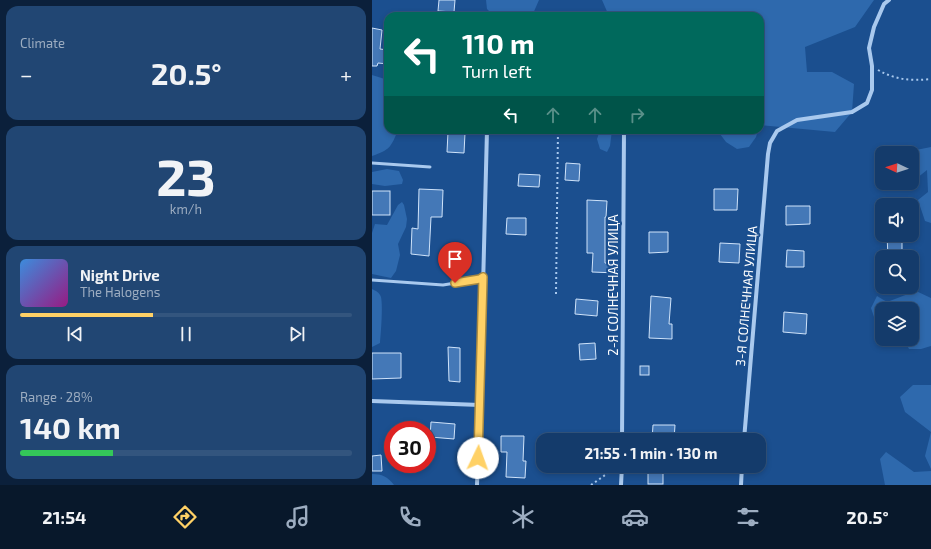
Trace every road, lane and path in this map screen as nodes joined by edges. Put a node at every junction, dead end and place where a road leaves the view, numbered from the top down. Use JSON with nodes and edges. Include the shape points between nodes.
{"nodes":[{"id":1,"x":889,"y":0,"type":"edge"},
{"id":2,"x":872,"y":66,"type":"junction"},
{"id":3,"x":931,"y":79,"type":"edge"},
{"id":4,"x":487,"y":134,"type":"edge"},
{"id":5,"x":558,"y":134,"type":"edge"},
{"id":6,"x":624,"y":134,"type":"edge"},
{"id":7,"x":372,"y":163,"type":"edge"},
{"id":8,"x":430,"y":167,"type":"dead end"},
{"id":9,"x":483,"y":277,"type":"junction"},
{"id":10,"x":372,"y":280,"type":"edge"},
{"id":11,"x":556,"y":294,"type":"dead end"},
{"id":12,"x":372,"y":401,"type":"edge"},
{"id":13,"x":480,"y":405,"type":"junction"},
{"id":14,"x":622,"y":433,"type":"edge"},
{"id":15,"x":745,"y":433,"type":"edge"},
{"id":16,"x":608,"y":473,"type":"edge"},
{"id":17,"x":622,"y":473,"type":"edge"},
{"id":18,"x":742,"y":473,"type":"edge"},
{"id":19,"x":477,"y":485,"type":"edge"},
{"id":20,"x":591,"y":485,"type":"edge"},
{"id":21,"x":622,"y":485,"type":"edge"},
{"id":22,"x":741,"y":485,"type":"edge"}],
"edges":[{"from":1,"to":2,"type":"street","name":"3-Я СОЛНЕЧНАЯ УЛИЦА","via":[[884,4],[874,27],[869,48]]},
{"from":2,"to":3,"type":"path","via":[[890,77],[909,80]]},
{"from":2,"to":15,"type":"street","name":"3-Я СОЛНЕЧНАЯ УЛИЦА","via":[[872,90],[867,103],[852,112],[797,120],[777,131],[770,143]]},
{"from":4,"to":9,"type":"street"},
{"from":5,"to":11,"type":"path"},
{"from":6,"to":14,"type":"street","name":"2-Я СОЛНЕЧНАЯ УЛИЦА"},
{"from":7,"to":8,"type":"lane"},
{"from":9,"to":10,"type":"lane","via":[[443,285]]},
{"from":9,"to":13,"type":"street"},
{"from":12,"to":13,"type":"street"},
{"from":13,"to":19,"type":"street"},
{"from":16,"to":20,"type":"path"},
{"from":17,"to":21,"type":"street"},
{"from":18,"to":22,"type":"street"}]}
